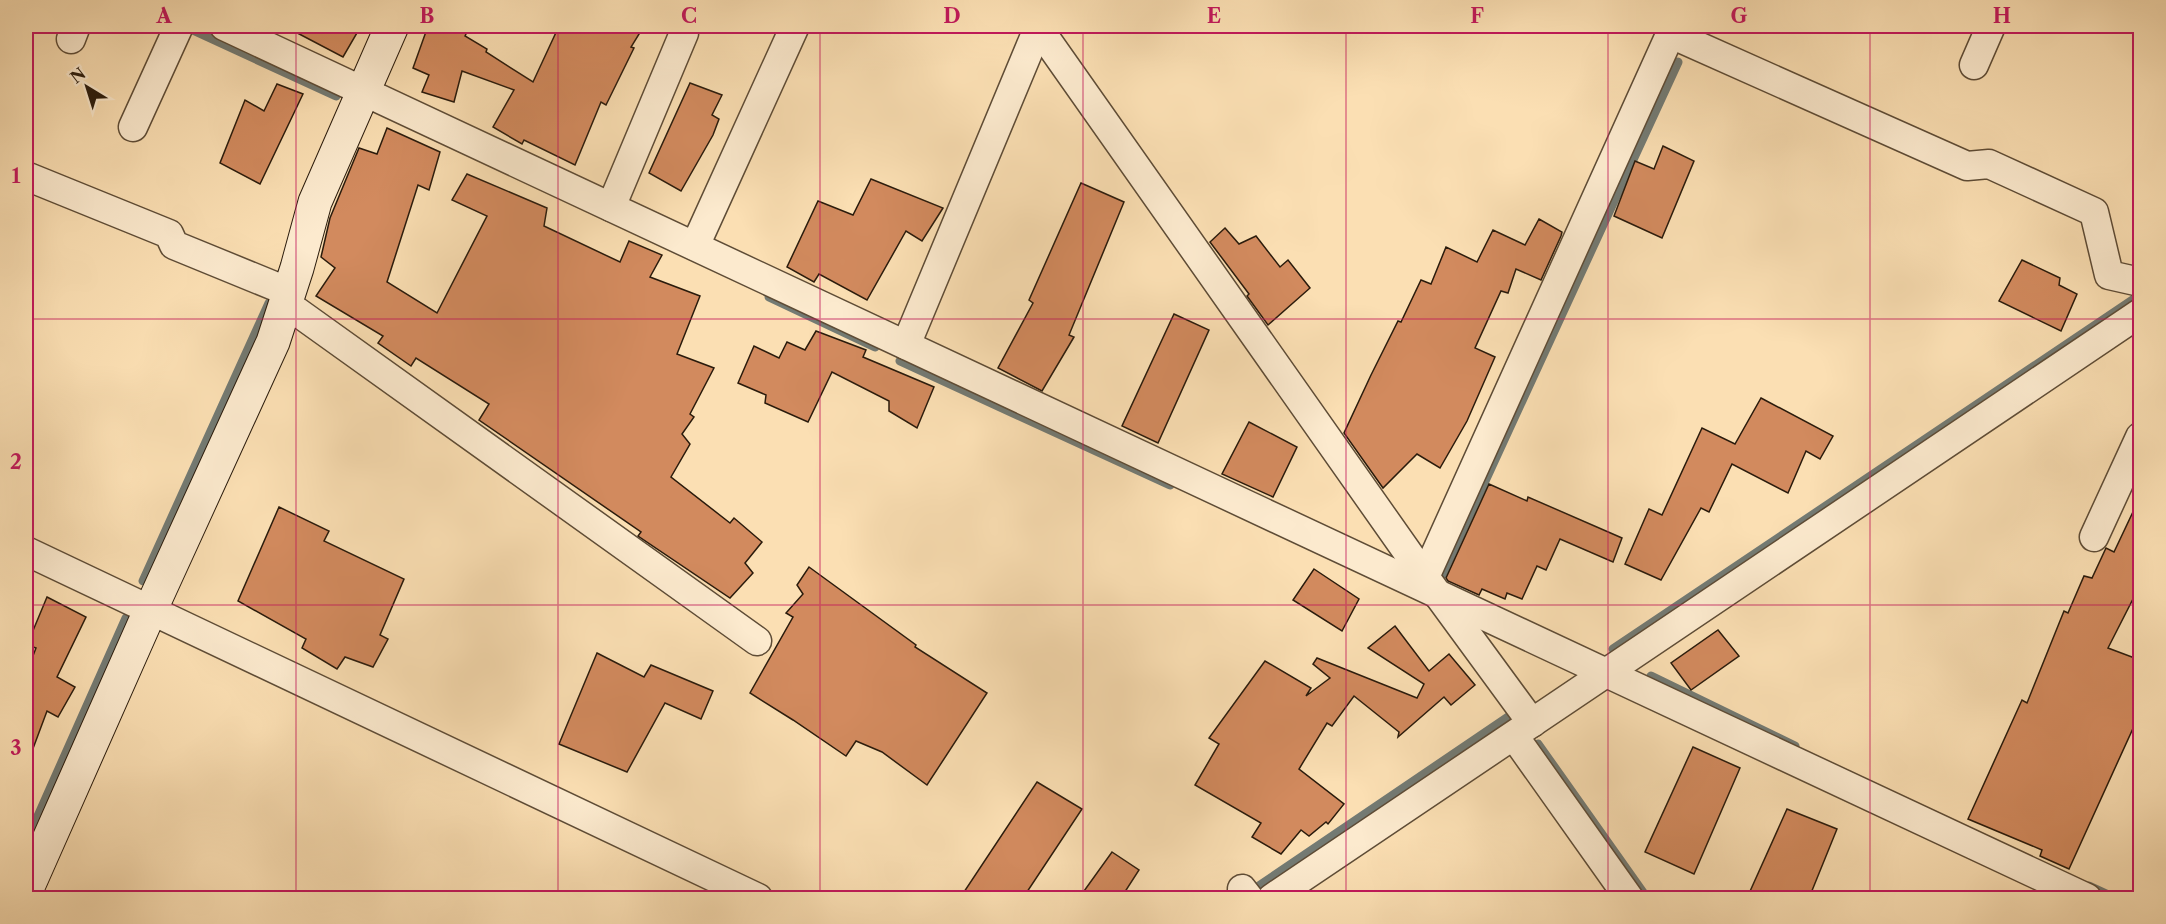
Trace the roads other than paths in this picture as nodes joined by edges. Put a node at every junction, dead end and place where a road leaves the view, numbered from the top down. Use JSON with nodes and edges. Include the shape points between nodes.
{"nodes":[{"id":1,"x":179,"y":26,"type":"edge"},
{"id":2,"x":224,"y":26,"type":"edge"},
{"id":3,"x":392,"y":26,"type":"edge"},
{"id":4,"x":795,"y":26,"type":"edge"},
{"id":5,"x":1991,"y":26,"type":"edge"},
{"id":6,"x":1673,"y":29,"type":"edge"},
{"id":7,"x":1036,"y":32,"type":"edge"},
{"id":8,"x":684,"y":33,"type":"dead end"},
{"id":9,"x":1974,"y":65,"type":"dead end"},
{"id":10,"x":363,"y":91,"type":"junction"},
{"id":11,"x":133,"y":127,"type":"dead end"},
{"id":12,"x":26,"y":176,"type":"edge"},
{"id":13,"x":611,"y":207,"type":"junction"},
{"id":14,"x":695,"y":246,"type":"junction"},
{"id":15,"x":2140,"y":282,"type":"edge"},
{"id":16,"x":287,"y":297,"type":"junction"},
{"id":17,"x":2140,"y":313,"type":"edge"},
{"id":18,"x":906,"y":345,"type":"junction"},
{"id":19,"x":2140,"y":437,"type":"edge"},
{"id":20,"x":2094,"y":537,"type":"dead end"},
{"id":21,"x":26,"y":551,"type":"edge"},
{"id":22,"x":1431,"y":586,"type":"junction"},
{"id":23,"x":150,"y":611,"type":"junction"},
{"id":24,"x":757,"y":641,"type":"dead end"},
{"id":25,"x":1606,"y":673,"type":"junction"},
{"id":26,"x":1523,"y":729,"type":"junction"},
{"id":27,"x":26,"y":891,"type":"edge"},
{"id":28,"x":758,"y":898,"type":"edge"},
{"id":29,"x":1272,"y":898,"type":"edge"},
{"id":30,"x":1629,"y":898,"type":"edge"},
{"id":31,"x":2087,"y":898,"type":"edge"}],
"edges":[{"from":1,"to":11,"type":"street"},
{"from":2,"to":10,"type":"street"},
{"from":3,"to":10,"type":"street"},
{"from":4,"to":14,"type":"street"},
{"from":5,"to":9,"type":"street"},
{"from":6,"to":15,"type":"street","via":[[1967,166],[1989,164],[2094,212],[2109,275]]},
{"from":6,"to":22,"type":"street"},
{"from":7,"to":18,"type":"street"},
{"from":7,"to":22,"type":"street"},
{"from":8,"to":13,"type":"street"},
{"from":10,"to":13,"type":"street"},
{"from":10,"to":16,"type":"street","via":[[315,202]]},
{"from":12,"to":16,"type":"street","via":[[169,234],[174,245]]},
{"from":13,"to":14,"type":"street"},
{"from":14,"to":18,"type":"street"},
{"from":16,"to":23,"type":"street","via":[[273,342]]},
{"from":16,"to":24,"type":"street"},
{"from":17,"to":25,"type":"street"},
{"from":18,"to":22,"type":"street"},
{"from":19,"to":20,"type":"street"},
{"from":21,"to":23,"type":"street"},
{"from":22,"to":25,"type":"street"},
{"from":22,"to":26,"type":"street"},
{"from":23,"to":27,"type":"street"},
{"from":23,"to":28,"type":"street"},
{"from":25,"to":26,"type":"street"},
{"from":25,"to":31,"type":"street"},
{"from":26,"to":29,"type":"street"},
{"from":26,"to":30,"type":"street"}]}
